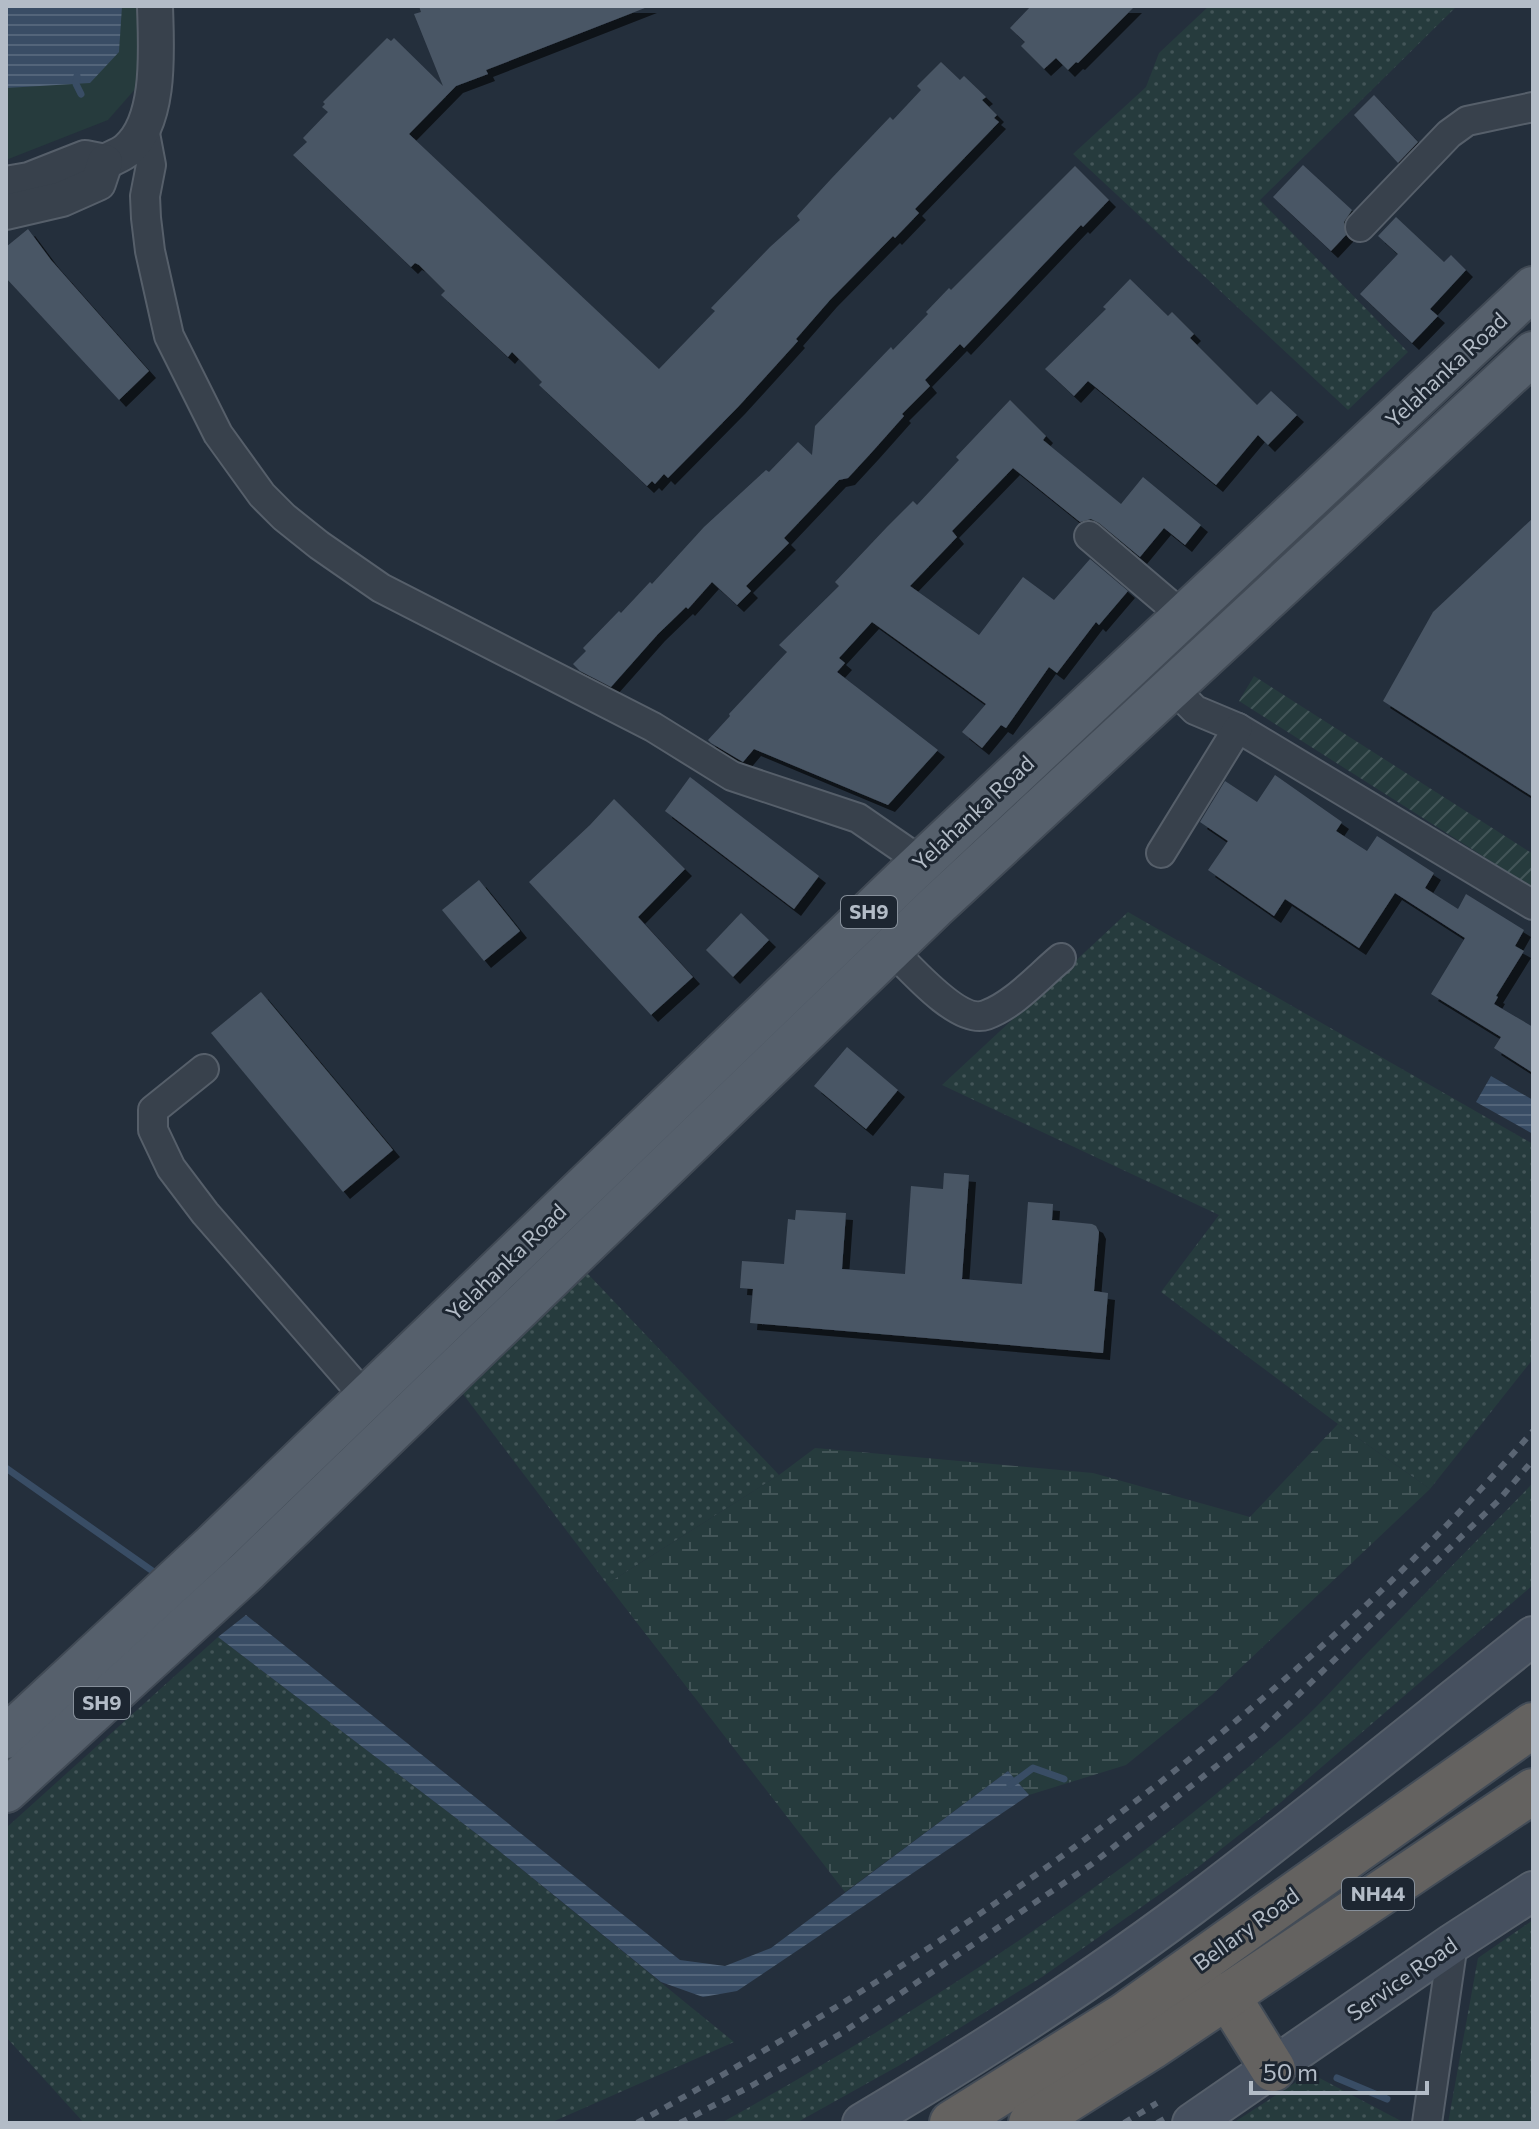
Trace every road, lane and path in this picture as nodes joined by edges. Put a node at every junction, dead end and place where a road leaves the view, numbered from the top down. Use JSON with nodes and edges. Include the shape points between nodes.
{"nodes":[{"id":1,"x":155,"y":6,"type":"edge"},
{"id":2,"x":1533,"y":107,"type":"edge"},
{"id":3,"x":144,"y":128,"type":"junction"},
{"id":4,"x":105,"y":162,"type":"junction"},
{"id":5,"x":6,"y":184,"type":"edge"},
{"id":6,"x":6,"y":212,"type":"edge"},
{"id":7,"x":1360,"y":227,"type":"dead end"},
{"id":8,"x":1533,"y":288,"type":"edge"},
{"id":9,"x":1533,"y":353,"type":"edge"},
{"id":10,"x":1089,"y":536,"type":"dead end"},
{"id":11,"x":1183,"y":616,"type":"junction"},
{"id":12,"x":1181,"y":679,"type":"junction"},
{"id":13,"x":1238,"y":728,"type":"junction"},
{"id":14,"x":1161,"y":853,"type":"dead end"},
{"id":15,"x":922,"y":862,"type":"junction"},
{"id":16,"x":1533,"y":905,"type":"edge"},
{"id":17,"x":891,"y":949,"type":"junction"},
{"id":18,"x":1061,"y":958,"type":"dead end"},
{"id":19,"x":204,"y":1069,"type":"dead end"},
{"id":20,"x":366,"y":1398,"type":"junction"},
{"id":21,"x":281,"y":1479,"type":"junction"},
{"id":22,"x":308,"y":1511,"type":"junction"},
{"id":23,"x":1533,"y":1636,"type":"edge"},
{"id":24,"x":107,"y":1643,"type":"junction"},
{"id":25,"x":134,"y":1674,"type":"junction"},
{"id":26,"x":1533,"y":1725,"type":"edge"},
{"id":27,"x":6,"y":1737,"type":"edge"},
{"id":28,"x":6,"y":1791,"type":"edge"},
{"id":29,"x":1533,"y":1791,"type":"edge"},
{"id":30,"x":1533,"y":1891,"type":"edge"},
{"id":31,"x":1453,"y":1943,"type":"junction"},
{"id":32,"x":1225,"y":1996,"type":"junction"},
{"id":33,"x":1273,"y":2069,"type":"junction"},
{"id":34,"x":862,"y":2123,"type":"edge"},
{"id":35,"x":952,"y":2123,"type":"edge"},
{"id":36,"x":1031,"y":2123,"type":"edge"},
{"id":37,"x":1192,"y":2123,"type":"edge"},
{"id":38,"x":1427,"y":2123,"type":"edge"}],
"edges":[{"from":1,"to":3,"type":"street","via":[[157,73]]},
{"from":2,"to":7,"type":"street","via":[[1467,121]]},
{"from":3,"to":4,"type":"street","via":[[128,149]]},
{"from":3,"to":15,"type":"street","via":[[151,165],[145,196],[147,229],[169,336],[218,434],[284,517],[381,588],[653,727],[732,776],[858,818]]},
{"from":4,"to":5,"type":"street","via":[[85,158]]},
{"from":4,"to":6,"type":"street","via":[[98,183],[62,199]]},
{"from":8,"to":11,"type":"main road","name":"Yelahanka Road","number":"SH9"},
{"from":9,"to":12,"type":"main road","name":"Yelahanka Road","number":"SH9"},
{"from":10,"to":11,"type":"street"},
{"from":11,"to":15,"type":"main road","name":"Yelahanka Road","number":"SH9"},
{"from":12,"to":13,"type":"street","via":[[1206,695]]},
{"from":12,"to":17,"type":"main road","name":"Yelahanka Road","number":"SH9"},
{"from":13,"to":14,"type":"street"},
{"from":13,"to":16,"type":"street"},
{"from":15,"to":20,"type":"main road","name":"Yelahanka Road","number":"SH9"},
{"from":17,"to":18,"type":"street","via":[[964,1014],[983,1016]]},
{"from":17,"to":22,"type":"main road","name":"Yelahanka Road","number":"SH9"},
{"from":19,"to":20,"type":"street","via":[[153,1110],[153,1130],[171,1168]]},
{"from":20,"to":21,"type":"main road","name":"Yelahanka Road","number":"SH9"},
{"from":21,"to":22,"type":"main road"},
{"from":21,"to":24,"type":"main road","name":"Yelahanka Road","number":"SH9"},
{"from":22,"to":25,"type":"main road","name":"Yelahanka Road","number":"SH9"},
{"from":23,"to":34,"type":"main road","via":[[1209,1893],[1066,1996]]},
{"from":24,"to":25,"type":"main road"},
{"from":24,"to":27,"type":"main road","number":"SH9"},
{"from":25,"to":28,"type":"main road","number":"SH9"},
{"from":26,"to":35,"type":"highway","name":"Bellary Road","number":"NH44","via":[[1125,2015]]},
{"from":29,"to":32,"type":"highway","name":"Bellary Road","number":"NH44"},
{"from":30,"to":31,"type":"main road","name":"Service Road"},
{"from":31,"to":33,"type":"main road","name":"Service Road"},
{"from":31,"to":38,"type":"street"},
{"from":32,"to":33,"type":"highway"},
{"from":32,"to":36,"type":"highway","name":"Bellary Road","number":"NH44"},
{"from":33,"to":37,"type":"main road","name":"Service Road"}]}
